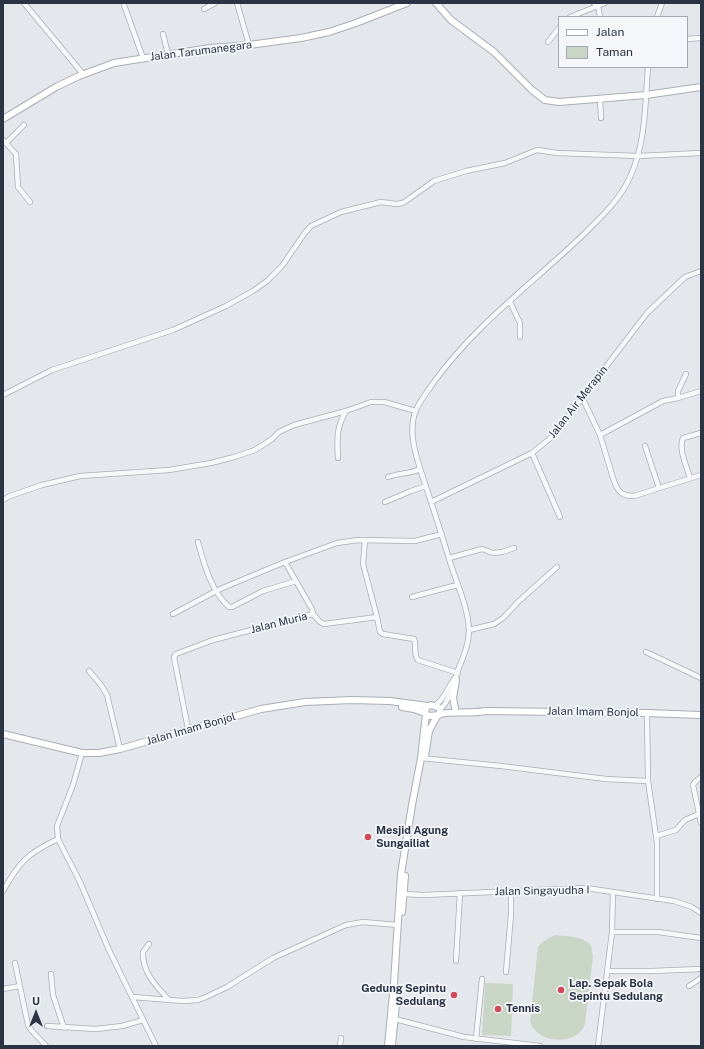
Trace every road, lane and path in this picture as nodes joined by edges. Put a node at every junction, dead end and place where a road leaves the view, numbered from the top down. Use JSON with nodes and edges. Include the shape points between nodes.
{"nodes":[{"id":1,"x":24,"y":3,"type":"edge"},
{"id":2,"x":236,"y":3,"type":"edge"},
{"id":3,"x":407,"y":3,"type":"edge"},
{"id":4,"x":436,"y":3,"type":"edge"},
{"id":5,"x":604,"y":3,"type":"edge"},
{"id":6,"x":661,"y":3,"type":"edge"},
{"id":7,"x":212,"y":4,"type":"edge"},
{"id":8,"x":596,"y":4,"type":"edge"},
{"id":9,"x":124,"y":5,"type":"dead end"},
{"id":10,"x":204,"y":9,"type":"dead end"},
{"id":11,"x":572,"y":16,"type":"edge"},
{"id":12,"x":600,"y":16,"type":"edge"},
{"id":13,"x":658,"y":16,"type":"edge"},
{"id":14,"x":558,"y":29,"type":"edge"},
{"id":15,"x":163,"y":34,"type":"dead end"},
{"id":16,"x":701,"y":38,"type":"edge"},
{"id":17,"x":688,"y":39,"type":"edge"},
{"id":18,"x":548,"y":42,"type":"dead end"},
{"id":19,"x":249,"y":45,"type":"junction"},
{"id":20,"x":168,"y":54,"type":"junction"},
{"id":21,"x":143,"y":58,"type":"junction"},
{"id":22,"x":648,"y":68,"type":"edge"},
{"id":23,"x":82,"y":74,"type":"junction"},
{"id":24,"x":701,"y":87,"type":"edge"},
{"id":25,"x":646,"y":95,"type":"junction"},
{"id":26,"x":600,"y":99,"type":"junction"},
{"id":27,"x":601,"y":118,"type":"dead end"},
{"id":28,"x":3,"y":119,"type":"edge"},
{"id":29,"x":24,"y":125,"type":"dead end"},
{"id":30,"x":4,"y":141,"type":"edge"},
{"id":31,"x":701,"y":153,"type":"edge"},
{"id":32,"x":638,"y":156,"type":"junction"},
{"id":33,"x":30,"y":202,"type":"dead end"},
{"id":34,"x":701,"y":271,"type":"edge"},
{"id":35,"x":510,"y":302,"type":"junction"},
{"id":36,"x":520,"y":337,"type":"dead end"},
{"id":37,"x":686,"y":374,"type":"dead end"},
{"id":38,"x":701,"y":391,"type":"edge"},
{"id":39,"x":3,"y":395,"type":"edge"},
{"id":40,"x":582,"y":397,"type":"junction"},
{"id":41,"x":678,"y":398,"type":"junction"},
{"id":42,"x":346,"y":411,"type":"junction"},
{"id":43,"x":416,"y":411,"type":"junction"},
{"id":44,"x":701,"y":433,"type":"edge"},
{"id":45,"x":600,"y":435,"type":"junction"},
{"id":46,"x":645,"y":446,"type":"dead end"},
{"id":47,"x":532,"y":453,"type":"junction"},
{"id":48,"x":338,"y":458,"type":"dead end"},
{"id":49,"x":420,"y":469,"type":"junction"},
{"id":50,"x":701,"y":475,"type":"edge"},
{"id":51,"x":388,"y":477,"type":"dead end"},
{"id":52,"x":690,"y":478,"type":"junction"},
{"id":53,"x":426,"y":486,"type":"junction"},
{"id":54,"x":659,"y":488,"type":"junction"},
{"id":55,"x":3,"y":500,"type":"edge"},
{"id":56,"x":384,"y":502,"type":"dead end"},
{"id":57,"x":431,"y":502,"type":"junction"},
{"id":58,"x":560,"y":517,"type":"dead end"},
{"id":59,"x":442,"y":534,"type":"junction"},
{"id":60,"x":365,"y":540,"type":"junction"},
{"id":61,"x":198,"y":542,"type":"dead end"},
{"id":62,"x":514,"y":548,"type":"dead end"},
{"id":63,"x":449,"y":558,"type":"junction"},
{"id":64,"x":285,"y":562,"type":"junction"},
{"id":65,"x":557,"y":567,"type":"dead end"},
{"id":66,"x":296,"y":581,"type":"junction"},
{"id":67,"x":458,"y":585,"type":"junction"},
{"id":68,"x":216,"y":591,"type":"junction"},
{"id":69,"x":412,"y":597,"type":"dead end"},
{"id":70,"x":173,"y":614,"type":"dead end"},
{"id":71,"x":313,"y":614,"type":"junction"},
{"id":72,"x":377,"y":616,"type":"junction"},
{"id":73,"x":469,"y":630,"type":"junction"},
{"id":74,"x":646,"y":652,"type":"dead end"},
{"id":75,"x":90,"y":671,"type":"dead end"},
{"id":76,"x":457,"y":676,"type":"junction"},
{"id":77,"x":701,"y":678,"type":"edge"},
{"id":78,"x":381,"y":701,"type":"junction"},
{"id":79,"x":431,"y":706,"type":"junction"},
{"id":80,"x":455,"y":708,"type":"junction"},
{"id":81,"x":485,"y":711,"type":"junction"},
{"id":82,"x":439,"y":713,"type":"junction"},
{"id":83,"x":647,"y":713,"type":"junction"},
{"id":84,"x":426,"y":714,"type":"junction"},
{"id":85,"x":701,"y":715,"type":"edge"},
{"id":86,"x":188,"y":729,"type":"junction"},
{"id":87,"x":3,"y":734,"type":"edge"},
{"id":88,"x":120,"y":749,"type":"junction"},
{"id":89,"x":82,"y":753,"type":"junction"},
{"id":90,"x":423,"y":758,"type":"junction"},
{"id":91,"x":701,"y":777,"type":"edge"},
{"id":92,"x":648,"y":781,"type":"junction"},
{"id":93,"x":699,"y":802,"type":"edge"},
{"id":94,"x":700,"y":813,"type":"edge"},
{"id":95,"x":701,"y":823,"type":"edge"},
{"id":96,"x":656,"y":836,"type":"junction"},
{"id":97,"x":58,"y":839,"type":"junction"},
{"id":98,"x":3,"y":891,"type":"edge"},
{"id":99,"x":511,"y":891,"type":"junction"},
{"id":100,"x":613,"y":892,"type":"junction"},
{"id":101,"x":460,"y":893,"type":"junction"},
{"id":102,"x":404,"y":894,"type":"junction"},
{"id":103,"x":657,"y":899,"type":"junction"},
{"id":104,"x":701,"y":913,"type":"edge"},
{"id":105,"x":398,"y":925,"type":"junction"},
{"id":106,"x":612,"y":932,"type":"junction"},
{"id":107,"x":701,"y":938,"type":"edge"},
{"id":108,"x":149,"y":944,"type":"dead end"},
{"id":109,"x":456,"y":962,"type":"dead end"},
{"id":110,"x":15,"y":963,"type":"dead end"},
{"id":111,"x":701,"y":969,"type":"edge"},
{"id":112,"x":608,"y":971,"type":"junction"},
{"id":113,"x":506,"y":972,"type":"dead end"},
{"id":114,"x":51,"y":974,"type":"dead end"},
{"id":115,"x":701,"y":978,"type":"edge"},
{"id":116,"x":482,"y":979,"type":"dead end"},
{"id":117,"x":20,"y":986,"type":"junction"},
{"id":118,"x":689,"y":986,"type":"dead end"},
{"id":119,"x":3,"y":989,"type":"edge"},
{"id":120,"x":133,"y":997,"type":"junction"},
{"id":121,"x":169,"y":1000,"type":"junction"},
{"id":122,"x":143,"y":1020,"type":"junction"},
{"id":123,"x":395,"y":1020,"type":"junction"},
{"id":124,"x":48,"y":1026,"type":"dead end"},
{"id":125,"x":64,"y":1028,"type":"junction"},
{"id":126,"x":341,"y":1038,"type":"dead end"},
{"id":127,"x":476,"y":1039,"type":"junction"},
{"id":128,"x":46,"y":1046,"type":"edge"},
{"id":129,"x":156,"y":1046,"type":"edge"},
{"id":130,"x":340,"y":1046,"type":"edge"},
{"id":131,"x":388,"y":1046,"type":"edge"},
{"id":132,"x":392,"y":1046,"type":"edge"},
{"id":133,"x":540,"y":1046,"type":"edge"},
{"id":134,"x":598,"y":1046,"type":"edge"}],
"edges":[{"from":1,"to":23,"type":"street"},
{"from":2,"to":19,"type":"street"},
{"from":3,"to":19,"type":"main road","name":"Jalan Tarumanegara","via":[[329,32]]},
{"from":4,"to":26,"type":"main road","via":[[456,24],[494,52],[540,98],[554,102]]},
{"from":5,"to":8,"type":"street"},
{"from":6,"to":13,"type":"street"},
{"from":7,"to":10,"type":"street"},
{"from":8,"to":11,"type":"street"},
{"from":8,"to":12,"type":"street"},
{"from":9,"to":21,"type":"street"},
{"from":14,"to":18,"type":"street"},
{"from":15,"to":20,"type":"street"},
{"from":16,"to":17,"type":"street"},
{"from":19,"to":20,"type":"main road","name":"Jalan Tarumanegara"},
{"from":20,"to":21,"type":"main road","name":"Jalan Tarumanegara"},
{"from":21,"to":23,"type":"main road","name":"Jalan Tarumanegara","via":[[114,63]]},
{"from":22,"to":25,"type":"street"},
{"from":23,"to":28,"type":"main road","name":"Jalan Tarumanegara"},
{"from":24,"to":25,"type":"main road"},
{"from":25,"to":26,"type":"main road"},
{"from":25,"to":32,"type":"street","via":[[643,136]]},
{"from":26,"to":27,"type":"street"},
{"from":29,"to":30,"type":"street"},
{"from":30,"to":33,"type":"street","via":[[16,154],[18,187]]},
{"from":31,"to":32,"type":"street"},
{"from":32,"to":35,"type":"street","via":[[630,178],[603,216]]},
{"from":32,"to":39,"type":"street","via":[[537,150],[505,163],[434,181],[403,203],[381,202],[341,212],[311,226],[282,266],[254,291],[173,330],[52,370]]},
{"from":34,"to":40,"type":"street","name":"Jalan Air Merapin","via":[[681,280],[647,313]]},
{"from":35,"to":36,"type":"street","via":[[520,323]]},
{"from":35,"to":43,"type":"street","via":[[447,363]]},
{"from":37,"to":41,"type":"street","via":[[678,391]]},
{"from":38,"to":41,"type":"street"},
{"from":40,"to":45,"type":"street"},
{"from":40,"to":47,"type":"street","name":"Jalan Air Merapin","via":[[553,436]]},
{"from":41,"to":45,"type":"street","via":[[663,401]]},
{"from":42,"to":43,"type":"street","via":[[375,401]]},
{"from":42,"to":48,"type":"street","via":[[338,431]]},
{"from":42,"to":55,"type":"street","via":[[294,424],[255,450],[211,464],[169,470],[80,476],[42,485]]},
{"from":43,"to":49,"type":"street","via":[[413,426]]},
{"from":44,"to":52,"type":"street","via":[[682,440]]},
{"from":45,"to":54,"type":"street","via":[[616,488],[620,493],[634,496]]},
{"from":46,"to":54,"type":"street"},
{"from":47,"to":57,"type":"street","name":"Jalan Air Merapin"},
{"from":47,"to":58,"type":"street"},
{"from":49,"to":51,"type":"street"},
{"from":49,"to":53,"type":"street"},
{"from":50,"to":52,"type":"street"},
{"from":52,"to":54,"type":"street"},
{"from":53,"to":56,"type":"street"},
{"from":53,"to":57,"type":"street"},
{"from":57,"to":59,"type":"street"},
{"from":59,"to":60,"type":"street","via":[[415,541]]},
{"from":59,"to":63,"type":"street"},
{"from":60,"to":64,"type":"street","via":[[337,543]]},
{"from":60,"to":72,"type":"street","via":[[363,564]]},
{"from":61,"to":68,"type":"street","via":[[205,567]]},
{"from":62,"to":63,"type":"street","via":[[493,553],[482,549]]},
{"from":63,"to":67,"type":"street"},
{"from":64,"to":66,"type":"street","name":"Jalan Muria"},
{"from":64,"to":68,"type":"street"},
{"from":65,"to":73,"type":"street","via":[[518,601],[503,618],[489,626]]},
{"from":66,"to":68,"type":"street","via":[[263,591],[232,607],[227,606]]},
{"from":66,"to":71,"type":"street","name":"Jalan Muria"},
{"from":67,"to":69,"type":"street"},
{"from":67,"to":73,"type":"street"},
{"from":68,"to":70,"type":"street"},
{"from":71,"to":72,"type":"street","via":[[324,624]]},
{"from":71,"to":86,"type":"street","name":"Jalan Muria","via":[[213,640],[176,654],[174,657]]},
{"from":72,"to":76,"type":"street","via":[[380,632],[414,639],[418,660]]},
{"from":73,"to":76,"type":"street","via":[[467,648]]},
{"from":74,"to":77,"type":"street"},
{"from":75,"to":88,"type":"street","via":[[107,695]]},
{"from":76,"to":79,"type":"street","via":[[439,703]]},
{"from":76,"to":80,"type":"main road","via":[[453,698]]},
{"from":76,"to":82,"type":"street","via":[[447,703]]},
{"from":78,"to":79,"type":"main road","name":"Jalan Imam Bonjol"},
{"from":78,"to":84,"type":"main road","name":"Jalan Imam Bonjol"},
{"from":78,"to":86,"type":"main road","name":"Jalan Imam Bonjol","via":[[305,702],[261,709]]},
{"from":79,"to":82,"type":"main road","via":[[439,708]]},
{"from":79,"to":84,"type":"main road","via":[[425,710]]},
{"from":80,"to":81,"type":"main road","name":"Jalan Imam Bonjol"},
{"from":80,"to":82,"type":"main road","name":"Jalan Imam Bonjol"},
{"from":81,"to":82,"type":"main road","name":"Jalan Imam Bonjol"},
{"from":81,"to":83,"type":"main road","name":"Jalan Imam Bonjol"},
{"from":82,"to":84,"type":"main road","name":"Jalan Imam Bonjol","via":[[429,716]]},
{"from":82,"to":90,"type":"main road","via":[[429,731]]},
{"from":83,"to":85,"type":"main road","name":"Jalan Imam Bonjol"},
{"from":83,"to":92,"type":"street"},
{"from":84,"to":90,"type":"main road"},
{"from":86,"to":88,"type":"main road","name":"Jalan Imam Bonjol"},
{"from":87,"to":89,"type":"main road","name":"Jalan Imam Bonjol"},
{"from":88,"to":89,"type":"main road","name":"Jalan Imam Bonjol"},
{"from":89,"to":97,"type":"street","via":[[57,826]]},
{"from":90,"to":92,"type":"street"},
{"from":90,"to":102,"type":"main road"},
{"from":90,"to":105,"type":"main road","via":[[410,812],[401,874]]},
{"from":91,"to":93,"type":"street","via":[[693,785]]},
{"from":92,"to":96,"type":"street"},
{"from":93,"to":94,"type":"street"},
{"from":94,"to":95,"type":"street"},
{"from":94,"to":96,"type":"street","via":[[685,820],[676,830]]},
{"from":96,"to":103,"type":"street"},
{"from":97,"to":98,"type":"street","via":[[42,846],[26,858],[17,867]]},
{"from":97,"to":120,"type":"street"},
{"from":99,"to":100,"type":"street","name":"Jalan Singayudha I","via":[[580,888]]},
{"from":99,"to":101,"type":"street","name":"Jalan Singayudha I"},
{"from":99,"to":113,"type":"street"},
{"from":100,"to":103,"type":"street","name":"Jalan Singayudha I"},
{"from":100,"to":106,"type":"street"},
{"from":101,"to":102,"type":"street","name":"Jalan Singayudha I"},
{"from":101,"to":109,"type":"street"},
{"from":102,"to":123,"type":"main road"},
{"from":103,"to":104,"type":"street","name":"Jalan Singayudha I","via":[[684,904]]},
{"from":105,"to":121,"type":"street","via":[[353,923],[273,958],[236,982],[206,997],[189,1001]]},
{"from":105,"to":131,"type":"main road"},
{"from":106,"to":107,"type":"street","via":[[658,932]]},
{"from":106,"to":112,"type":"street"},
{"from":108,"to":121,"type":"street","via":[[143,952],[145,966],[152,982]]},
{"from":110,"to":117,"type":"street"},
{"from":111,"to":112,"type":"street"},
{"from":112,"to":134,"type":"street"},
{"from":114,"to":125,"type":"street","via":[[53,995]]},
{"from":115,"to":118,"type":"street"},
{"from":116,"to":127,"type":"street"},
{"from":117,"to":119,"type":"street"},
{"from":117,"to":128,"type":"street","via":[[28,1025]]},
{"from":120,"to":121,"type":"street"},
{"from":120,"to":122,"type":"street"},
{"from":122,"to":125,"type":"street","via":[[110,1028]]},
{"from":122,"to":129,"type":"street"},
{"from":123,"to":127,"type":"street"},
{"from":123,"to":132,"type":"main road"},
{"from":124,"to":125,"type":"street"},
{"from":126,"to":130,"type":"street"},
{"from":127,"to":133,"type":"street"}]}
